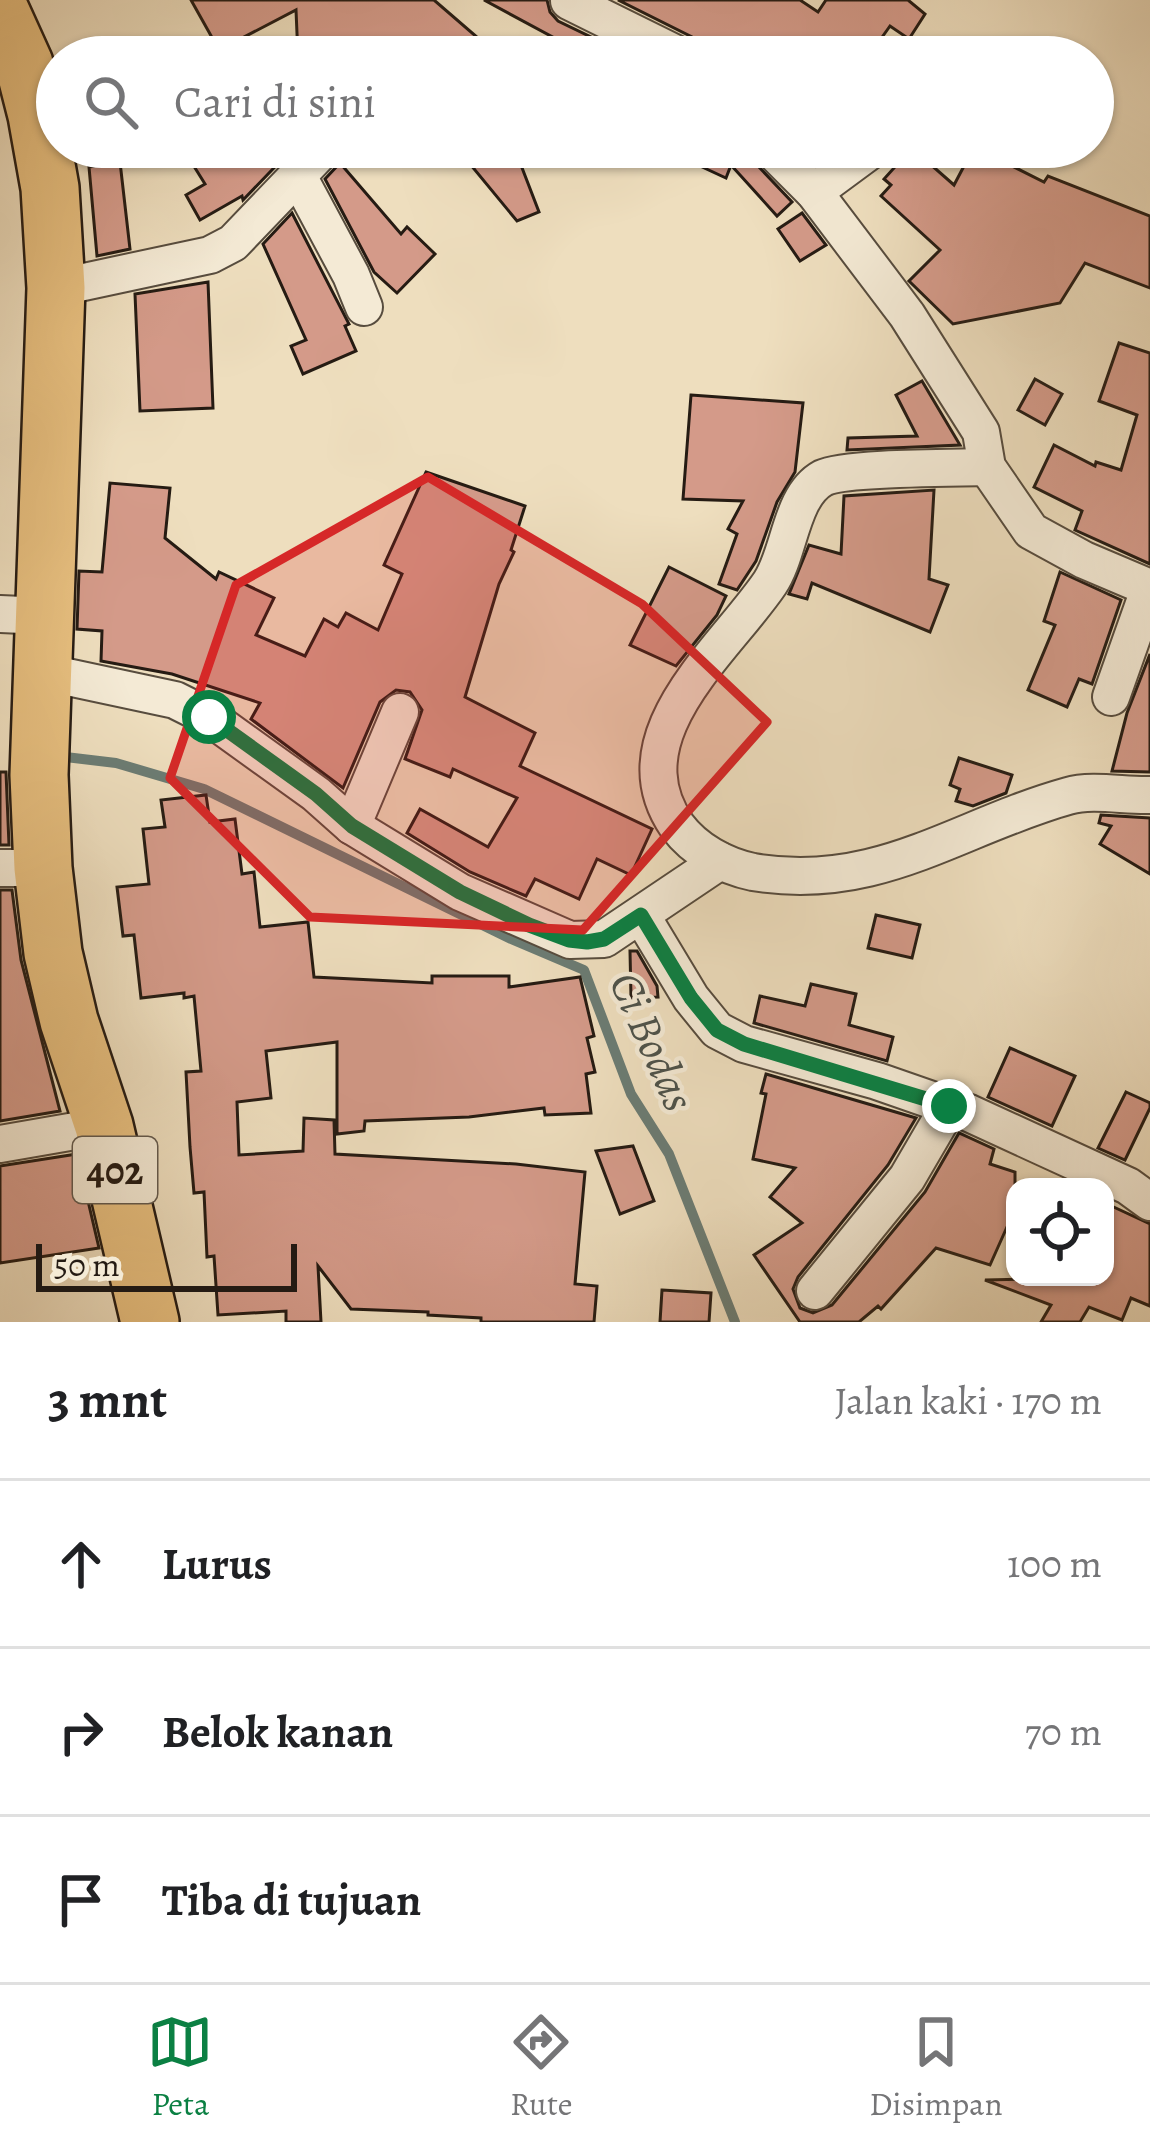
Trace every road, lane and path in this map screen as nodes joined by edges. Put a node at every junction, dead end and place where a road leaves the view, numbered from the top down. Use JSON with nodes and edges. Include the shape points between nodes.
{"nodes":[{"id":1,"x":569,"y":1,"type":"edge"},
{"id":2,"x":0,"y":13,"type":"edge"},
{"id":3,"x":640,"y":36,"type":"edge"},
{"id":4,"x":36,"y":111,"type":"edge"},
{"id":5,"x":46,"y":168,"type":"edge"},
{"id":6,"x":305,"y":168,"type":"edge"},
{"id":7,"x":790,"y":168,"type":"edge"},
{"id":8,"x":847,"y":168,"type":"edge"},
{"id":9,"x":298,"y":176,"type":"junction"},
{"id":10,"x":814,"y":192,"type":"junction"},
{"id":11,"x":56,"y":288,"type":"junction"},
{"id":12,"x":364,"y":307,"type":"dead end"},
{"id":13,"x":987,"y":467,"type":"junction"},
{"id":14,"x":1150,"y":588,"type":"edge"},
{"id":15,"x":22,"y":615,"type":"edge"},
{"id":16,"x":43,"y":683,"type":"junction"},
{"id":17,"x":1111,"y":697,"type":"dead end"},
{"id":18,"x":400,"y":712,"type":"dead end"},
{"id":19,"x":1150,"y":795,"type":"edge"},
{"id":20,"x":352,"y":826,"type":"junction"},
{"id":21,"x":720,"y":861,"type":"junction"},
{"id":22,"x":21,"y":868,"type":"edge"},
{"id":23,"x":641,"y":915,"type":"junction"},
{"id":24,"x":949,"y":1106,"type":"junction"},
{"id":25,"x":104,"y":1126,"type":"junction"},
{"id":26,"x":0,"y":1144,"type":"edge"},
{"id":27,"x":1150,"y":1202,"type":"edge"},
{"id":28,"x":815,"y":1291,"type":"dead end"},
{"id":29,"x":150,"y":1322,"type":"edge"}],
"edges":[{"from":1,"to":3,"type":"street"},
{"from":2,"to":4,"type":"main road","number":"402"},
{"from":5,"to":11,"type":"main road","number":"402"},
{"from":6,"to":9,"type":"street"},
{"from":7,"to":10,"type":"street"},
{"from":8,"to":10,"type":"street"},
{"from":9,"to":11,"type":"street","via":[[211,255]]},
{"from":9,"to":12,"type":"street"},
{"from":10,"to":13,"type":"street","via":[[961,397],[981,432]]},
{"from":11,"to":15,"type":"main road","number":"402"},
{"from":13,"to":14,"type":"street","via":[[1031,531]]},
{"from":13,"to":21,"type":"street","via":[[837,475],[813,486],[774,577],[666,724],[659,789],[667,811],[689,842]]},
{"from":14,"to":17,"type":"street"},
{"from":15,"to":16,"type":"main road","number":"402"},
{"from":16,"to":20,"type":"street","via":[[175,700]]},
{"from":16,"to":22,"type":"main road","number":"402","via":[[39,775]]},
{"from":18,"to":20,"type":"street"},
{"from":19,"to":21,"type":"street","via":[[1074,794],[901,862],[844,872],[785,875]]},
{"from":20,"to":23,"type":"street","via":[[460,892],[569,940],[604,939]]},
{"from":21,"to":23,"type":"street"},
{"from":22,"to":25,"type":"main road","number":"402"},
{"from":23,"to":24,"type":"street","via":[[717,1030]]},
{"from":24,"to":27,"type":"street"},
{"from":24,"to":28,"type":"street","via":[[907,1178]]},
{"from":25,"to":26,"type":"street"},
{"from":25,"to":29,"type":"main road","number":"402"}]}
